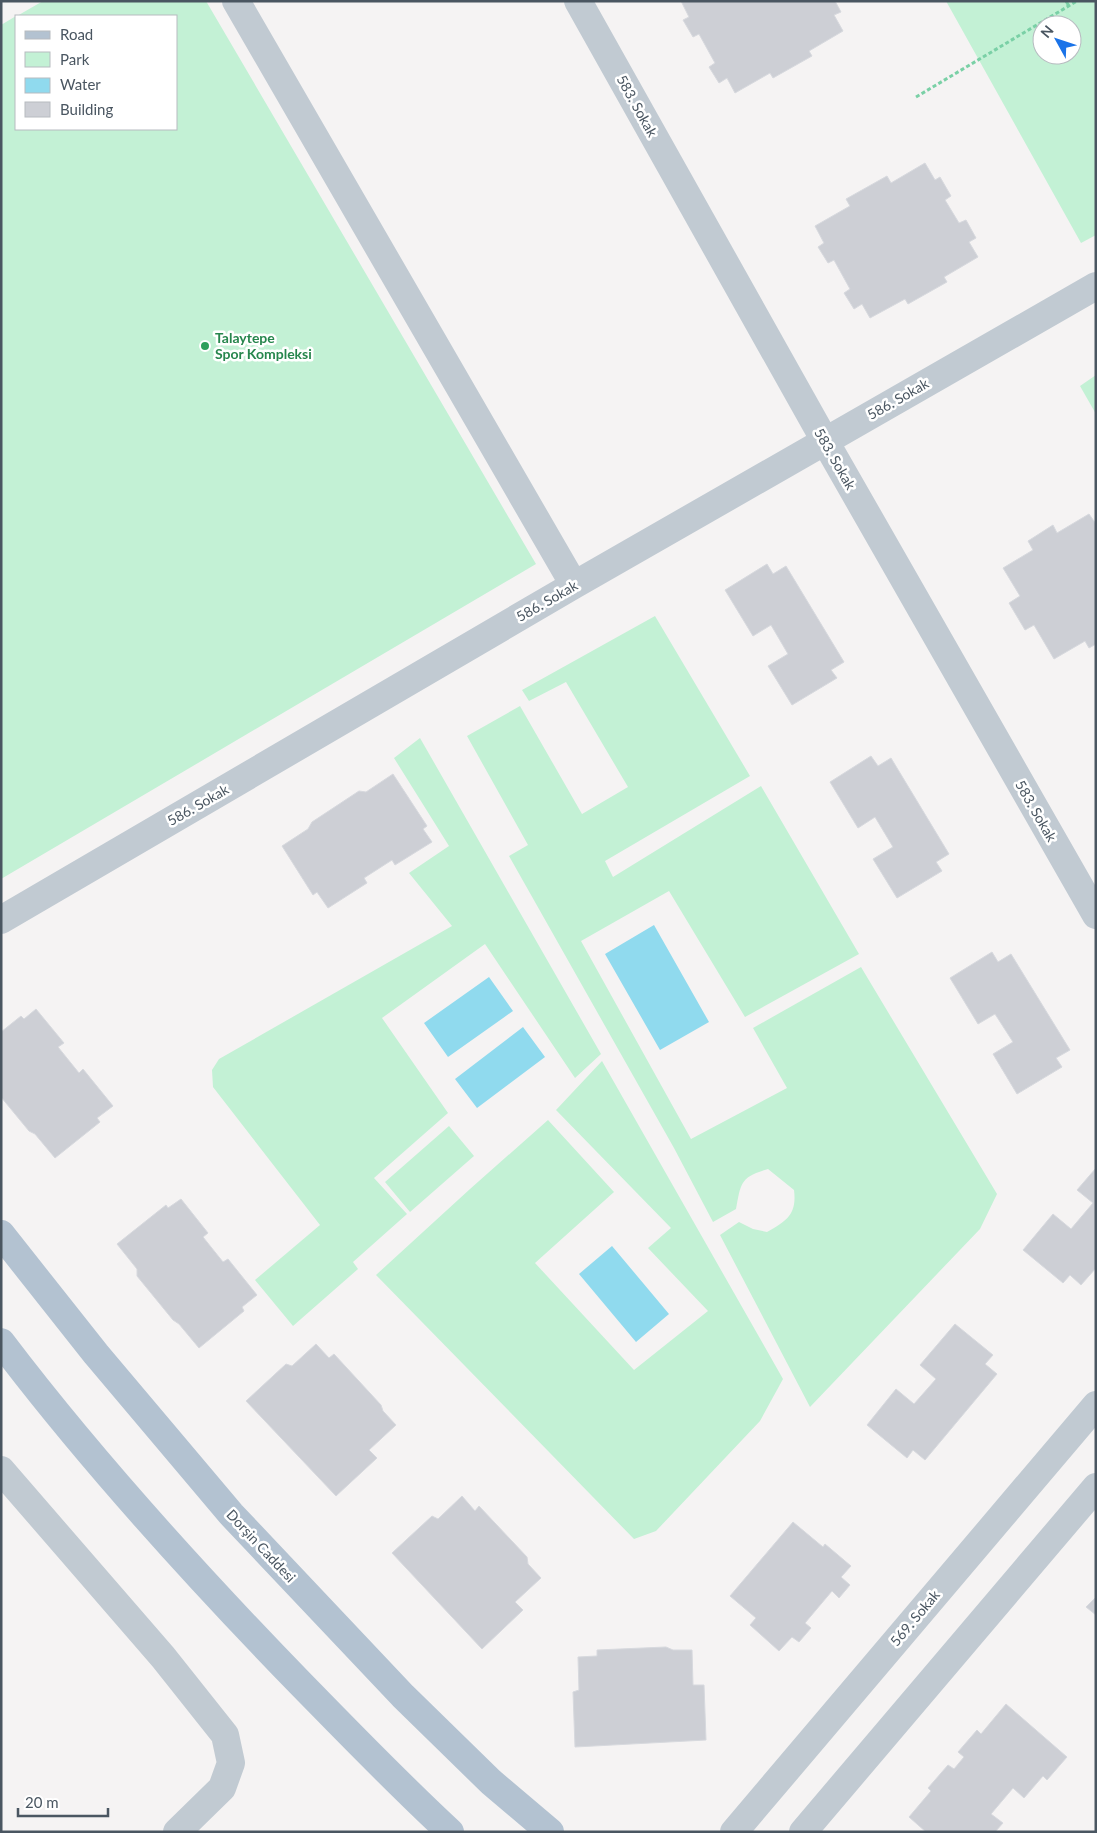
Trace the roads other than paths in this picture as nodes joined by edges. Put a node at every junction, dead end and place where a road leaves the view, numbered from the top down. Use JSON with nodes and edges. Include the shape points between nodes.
{"nodes":[{"id":1,"x":236,"y":1,"type":"edge"},
{"id":2,"x":578,"y":1,"type":"edge"},
{"id":3,"x":1096,"y":286,"type":"edge"},
{"id":4,"x":825,"y":441,"type":"junction"},
{"id":5,"x":574,"y":585,"type":"junction"},
{"id":6,"x":1096,"y":916,"type":"edge"},
{"id":7,"x":1,"y":920,"type":"edge"},
{"id":8,"x":1,"y":1234,"type":"edge"},
{"id":9,"x":1,"y":1342,"type":"edge"},
{"id":10,"x":1096,"y":1405,"type":"edge"},
{"id":11,"x":1,"y":1470,"type":"edge"},
{"id":12,"x":1096,"y":1487,"type":"edge"},
{"id":13,"x":177,"y":1832,"type":"edge"},
{"id":14,"x":450,"y":1832,"type":"edge"},
{"id":15,"x":550,"y":1832,"type":"edge"},
{"id":16,"x":734,"y":1832,"type":"edge"},
{"id":17,"x":803,"y":1832,"type":"edge"}],
"edges":[{"from":1,"to":5,"type":"street"},
{"from":2,"to":4,"type":"street","name":"583. Sokak"},
{"from":3,"to":4,"type":"street","name":"586. Sokak"},
{"from":4,"to":5,"type":"street","name":"586. Sokak"},
{"from":4,"to":6,"type":"street","name":"583. Sokak"},
{"from":5,"to":7,"type":"street","name":"586. Sokak"},
{"from":8,"to":15,"type":"main road","name":"Dorşin Caddesi","via":[[230,1514],[402,1696],[491,1782]]},
{"from":9,"to":14,"type":"main road","via":[[130,1499],[247,1628],[410,1796]]},
{"from":10,"to":16,"type":"street","name":"569. Sokak"},
{"from":11,"to":13,"type":"street","via":[[163,1657],[225,1735],[231,1763],[222,1788]]},
{"from":12,"to":17,"type":"street"}]}
